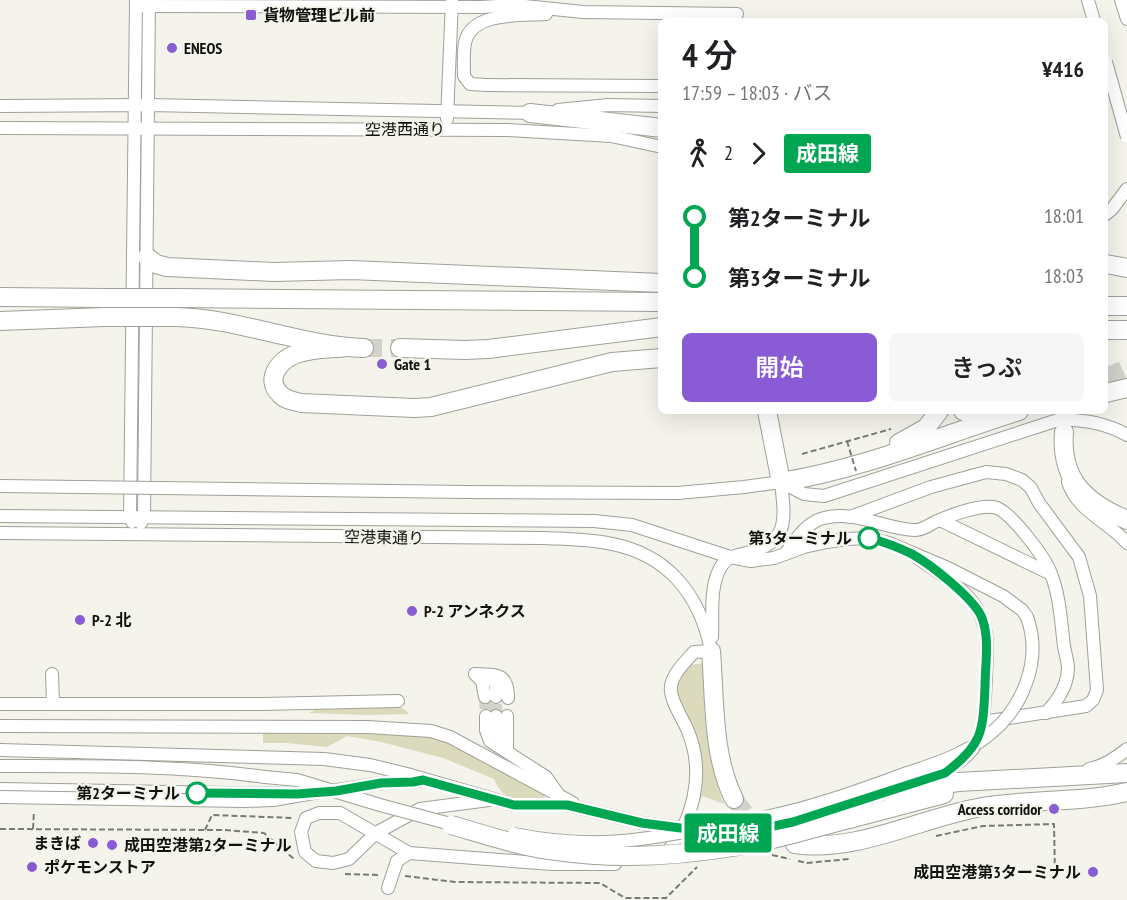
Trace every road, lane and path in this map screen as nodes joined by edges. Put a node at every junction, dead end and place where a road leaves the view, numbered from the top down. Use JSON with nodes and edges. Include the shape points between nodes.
{"nodes":[{"id":1,"x":703,"y":0,"type":"edge"},
{"id":2,"x":737,"y":0,"type":"edge"},
{"id":3,"x":1088,"y":0,"type":"edge"},
{"id":4,"x":1121,"y":0,"type":"edge"},
{"id":5,"x":142,"y":3,"type":"edge"},
{"id":6,"x":452,"y":3,"type":"edge"},
{"id":7,"x":583,"y":12,"type":"junction"},
{"id":8,"x":703,"y":14,"type":"junction"},
{"id":9,"x":737,"y":17,"type":"edge"},
{"id":10,"x":1093,"y":18,"type":"edge"},
{"id":11,"x":1127,"y":19,"type":"edge"},
{"id":12,"x":1108,"y":69,"type":"edge"},
{"id":13,"x":658,"y":86,"type":"edge"},
{"id":14,"x":135,"y":105,"type":"junction"},
{"id":15,"x":149,"y":105,"type":"junction"},
{"id":16,"x":0,"y":106,"type":"edge"},
{"id":17,"x":658,"y":106,"type":"edge"},
{"id":18,"x":447,"y":112,"type":"junction"},
{"id":19,"x":530,"y":113,"type":"junction"},
{"id":20,"x":1,"y":128,"type":"edge"},
{"id":21,"x":134,"y":128,"type":"junction"},
{"id":22,"x":148,"y":128,"type":"junction"},
{"id":23,"x":658,"y":128,"type":"edge"},
{"id":24,"x":446,"y":129,"type":"junction"},
{"id":25,"x":1127,"y":137,"type":"edge"},
{"id":26,"x":658,"y":146,"type":"edge"},
{"id":27,"x":1127,"y":189,"type":"edge"},
{"id":28,"x":1108,"y":212,"type":"edge"},
{"id":29,"x":147,"y":257,"type":"junction"},
{"id":30,"x":1108,"y":266,"type":"edge"},
{"id":31,"x":1127,"y":268,"type":"edge"},
{"id":32,"x":658,"y":283,"type":"edge"},
{"id":33,"x":0,"y":297,"type":"edge"},
{"id":34,"x":658,"y":302,"type":"edge"},
{"id":35,"x":1108,"y":306,"type":"edge"},
{"id":36,"x":1127,"y":306,"type":"edge"},
{"id":37,"x":0,"y":321,"type":"edge"},
{"id":38,"x":25,"y":322,"type":"junction"},
{"id":39,"x":0,"y":327,"type":"edge"},
{"id":40,"x":658,"y":328,"type":"edge"},
{"id":41,"x":1108,"y":330,"type":"edge"},
{"id":42,"x":1127,"y":330,"type":"edge"},
{"id":43,"x":400,"y":348,"type":"tunnel mouth"},
{"id":44,"x":658,"y":358,"type":"edge"},
{"id":45,"x":1127,"y":388,"type":"edge"},
{"id":46,"x":1108,"y":393,"type":"edge"},
{"id":47,"x":767,"y":414,"type":"edge"},
{"id":48,"x":937,"y":414,"type":"edge"},
{"id":49,"x":970,"y":414,"type":"edge"},
{"id":50,"x":994,"y":414,"type":"edge"},
{"id":51,"x":1010,"y":414,"type":"edge"},
{"id":52,"x":891,"y":429,"type":"dead end"},
{"id":53,"x":1064,"y":432,"type":"dead end"},
{"id":54,"x":1127,"y":435,"type":"edge"},
{"id":55,"x":847,"y":441,"type":"junction"},
{"id":56,"x":802,"y":454,"type":"dead end"},
{"id":57,"x":1064,"y":454,"type":"junction"},
{"id":58,"x":856,"y":471,"type":"dead end"},
{"id":59,"x":781,"y":482,"type":"junction"},
{"id":60,"x":0,"y":486,"type":"edge"},
{"id":61,"x":0,"y":516,"type":"edge"},
{"id":62,"x":130,"y":516,"type":"junction"},
{"id":63,"x":144,"y":516,"type":"junction"},
{"id":64,"x":850,"y":517,"type":"junction"},
{"id":65,"x":940,"y":520,"type":"junction"},
{"id":66,"x":1127,"y":520,"type":"edge"},
{"id":67,"x":0,"y":533,"type":"edge"},
{"id":68,"x":137,"y":534,"type":"junction"},
{"id":69,"x":1127,"y":543,"type":"edge"},
{"id":70,"x":784,"y":555,"type":"junction"},
{"id":71,"x":914,"y":555,"type":"junction"},
{"id":72,"x":730,"y":557,"type":"junction"},
{"id":73,"x":1051,"y":574,"type":"junction"},
{"id":74,"x":711,"y":651,"type":"junction"},
{"id":75,"x":52,"y":674,"type":"dead end"},
{"id":76,"x":496,"y":697,"type":"joint"},
{"id":77,"x":398,"y":701,"type":"dead end"},
{"id":78,"x":53,"y":703,"type":"junction"},
{"id":79,"x":0,"y":704,"type":"edge"},
{"id":80,"x":1046,"y":713,"type":"junction"},
{"id":81,"x":496,"y":716,"type":"tunnel mouth"},
{"id":82,"x":983,"y":722,"type":"junction"},
{"id":83,"x":0,"y":726,"type":"edge"},
{"id":84,"x":1127,"y":749,"type":"edge"},
{"id":85,"x":0,"y":750,"type":"edge"},
{"id":86,"x":0,"y":766,"type":"edge"},
{"id":87,"x":1126,"y":773,"type":"edge"},
{"id":88,"x":1057,"y":776,"type":"junction"},
{"id":89,"x":1001,"y":778,"type":"junction"},
{"id":90,"x":423,"y":780,"type":"junction"},
{"id":91,"x":0,"y":789,"type":"edge"},
{"id":92,"x":332,"y":790,"type":"junction"},
{"id":93,"x":891,"y":792,"type":"junction"},
{"id":94,"x":1127,"y":792,"type":"edge"},
{"id":95,"x":0,"y":797,"type":"edge"},
{"id":96,"x":561,"y":798,"type":"junction"},
{"id":97,"x":493,"y":799,"type":"junction"},
{"id":98,"x":734,"y":799,"type":"tunnel mouth"},
{"id":99,"x":1041,"y":800,"type":"junction"},
{"id":100,"x":34,"y":802,"type":"dead end"},
{"id":101,"x":590,"y":810,"type":"junction"},
{"id":102,"x":306,"y":818,"type":"junction"},
{"id":103,"x":451,"y":825,"type":"junction"},
{"id":104,"x":33,"y":829,"type":"dead end"},
{"id":105,"x":205,"y":830,"type":"dead end"},
{"id":106,"x":376,"y":833,"type":"junction"},
{"id":107,"x":795,"y":844,"type":"dead end"},
{"id":108,"x":409,"y":853,"type":"junction"},
{"id":109,"x":388,"y":888,"type":"dead end"}],
"edges":[{"from":1,"to":8,"type":"street"},
{"from":2,"to":9,"type":"street"},
{"from":3,"to":10,"type":"street"},
{"from":4,"to":11,"type":"street"},
{"from":5,"to":6,"type":"street"},
{"from":5,"to":14,"type":"street"},
{"from":5,"to":15,"type":"street"},
{"from":6,"to":7,"type":"street"},
{"from":6,"to":18,"type":"street"},
{"from":7,"to":8,"type":"street"},
{"from":7,"to":13,"type":"street","bridge":true,"via":[[488,19],[473,27],[465,41],[464,76],[470,84],[486,85]]},
{"from":8,"to":9,"type":"street"},
{"from":12,"to":25,"type":"street","bridge":true},
{"from":14,"to":15,"type":"street","name":"空港西通り"},
{"from":14,"to":16,"type":"street","name":"空港西通り"},
{"from":14,"to":21,"type":"street"},
{"from":15,"to":18,"type":"street","name":"空港西通り"},
{"from":15,"to":22,"type":"street"},
{"from":17,"to":19,"type":"street","name":"空港西通り","via":[[608,105]]},
{"from":18,"to":19,"type":"street","name":"空港西通り"},
{"from":18,"to":24,"type":"street"},
{"from":19,"to":23,"type":"highway"},
{"from":20,"to":21,"type":"street","name":"空港西通り"},
{"from":21,"to":22,"type":"street","name":"空港西通り"},
{"from":21,"to":62,"type":"street"},
{"from":22,"to":24,"type":"street","name":"空港西通り"},
{"from":22,"to":29,"type":"street"},
{"from":24,"to":26,"type":"street","name":"空港西通り","via":[[611,136]]},
{"from":27,"to":28,"type":"street"},
{"from":29,"to":32,"type":"highway","via":[[167,267]]},
{"from":29,"to":63,"type":"street"},
{"from":30,"to":31,"type":"highway"},
{"from":33,"to":34,"type":"highway","bridge":true},
{"from":35,"to":36,"type":"highway"},
{"from":37,"to":38,"type":"highway"},
{"from":38,"to":39,"type":"highway"},
{"from":38,"to":44,"type":"highway","bridge":true,"via":[[105,317],[199,318],[355,348],[307,351],[277,367],[274,376],[279,394],[301,403],[431,407],[612,362]]},
{"from":40,"to":43,"type":"highway","via":[[488,349]]},
{"from":41,"to":42,"type":"highway"},
{"from":45,"to":46,"type":"highway"},
{"from":47,"to":59,"type":"highway"},
{"from":48,"to":59,"type":"highway","via":[[926,428],[898,444]]},
{"from":49,"to":50,"type":"highway"},
{"from":51,"to":59,"type":"highway","via":[[867,461]]},
{"from":52,"to":55,"type":"path"},
{"from":53,"to":57,"type":"highway"},
{"from":54,"to":59,"type":"street","via":[[1093,422],[1058,420],[834,494],[804,494]]},
{"from":55,"to":56,"type":"path"},
{"from":55,"to":58,"type":"path","bridge":true},
{"from":57,"to":66,"type":"highway","via":[[1070,475],[1082,493],[1099,507]]},
{"from":57,"to":69,"type":"street","via":[[1075,496]]},
{"from":59,"to":60,"type":"street","bridge":true,"via":[[678,493]]},
{"from":59,"to":72,"type":"street","via":[[781,531],[768,545]]},
{"from":61,"to":62,"type":"street","name":"空港東通り"},
{"from":62,"to":63,"type":"street","name":"空港東通り"},
{"from":62,"to":68,"type":"street"},
{"from":63,"to":68,"type":"street"},
{"from":63,"to":72,"type":"street","name":"空港東通り","via":[[594,520],[640,528]]},
{"from":64,"to":65,"type":"street","via":[[916,531]]},
{"from":64,"to":70,"type":"street","via":[[815,521]]},
{"from":64,"to":80,"type":"street","via":[[986,472],[1006,474],[1031,488],[1079,557],[1090,596],[1097,690],[1086,706]]},
{"from":65,"to":73,"type":"street"},
{"from":65,"to":73,"type":"street","via":[[982,507],[996,508],[1007,514]]},
{"from":67,"to":68,"type":"street","name":"空港東通り"},
{"from":68,"to":74,"type":"street","name":"空港東通り","via":[[543,538],[607,543],[648,557],[680,581],[701,613]]},
{"from":70,"to":71,"type":"street","name":"空港東通り","via":[[804,547],[857,538],[889,543]]},
{"from":70,"to":72,"type":"street","name":"空港東通り","via":[[751,561]]},
{"from":71,"to":82,"type":"street","via":[[964,594],[982,617],[986,636]]},
{"from":71,"to":103,"type":"street","bridge":true,"via":[[1003,596],[1027,617],[1033,640],[1027,684],[1005,720],[974,746],[932,764],[776,815],[622,842],[547,839]]},
{"from":72,"to":74,"type":"street","via":[[716,578]]},
{"from":73,"to":80,"type":"street","via":[[1068,669],[1064,689]]},
{"from":74,"to":98,"type":"highway","via":[[718,749],[725,782]]},
{"from":74,"to":108,"type":"street","via":[[694,652],[671,686],[695,750],[697,785],[687,819],[663,857],[645,865],[552,864]]},
{"from":75,"to":78,"type":"street"},
{"from":76,"to":76,"type":"street","via":[[508,684],[504,678],[475,674]]},
{"from":77,"to":78,"type":"street"},
{"from":78,"to":79,"type":"street"},
{"from":80,"to":82,"type":"street"},
{"from":81,"to":96,"type":"street","via":[[501,748],[546,777]]},
{"from":82,"to":93,"type":"street","via":[[979,739],[963,760],[945,773]]},
{"from":83,"to":96,"type":"street","via":[[368,727],[431,731],[450,737]]},
{"from":84,"to":88,"type":"street","via":[[1099,767]]},
{"from":85,"to":90,"type":"street","via":[[324,759],[370,765]]},
{"from":86,"to":92,"type":"street","bridge":true,"via":[[144,766],[232,772],[297,780]]},
{"from":87,"to":88,"type":"highway"},
{"from":87,"to":99,"type":"highway"},
{"from":88,"to":89,"type":"highway"},
{"from":89,"to":93,"type":"highway"},
{"from":89,"to":103,"type":"highway","bridge":true,"via":[[741,846],[671,855],[633,857],[556,851]]},
{"from":90,"to":91,"type":"street","via":[[297,794]]},
{"from":90,"to":97,"type":"street"},
{"from":92,"to":95,"type":"street","bridge":true,"via":[[245,801]]},
{"from":92,"to":103,"type":"street","bridge":true},
{"from":93,"to":101,"type":"street","via":[[793,822],[719,833],[642,823]]},
{"from":94,"to":99,"type":"highway"},
{"from":96,"to":101,"type":"street"},
{"from":97,"to":101,"type":"street","via":[[514,805],[567,805]]},
{"from":97,"to":106,"type":"street","via":[[420,809]]},
{"from":99,"to":107,"type":"highway","via":[[960,811],[847,843]]},
{"from":100,"to":104,"type":"path"},
{"from":102,"to":105,"type":"path","via":[[212,815]]},
{"from":102,"to":106,"type":"street","via":[[319,813],[340,813]]},
{"from":102,"to":106,"type":"street","via":[[301,832],[305,852],[316,861],[333,863],[349,859]]},
{"from":106,"to":108,"type":"street"},
{"from":108,"to":109,"type":"street","via":[[397,861]]}]}
